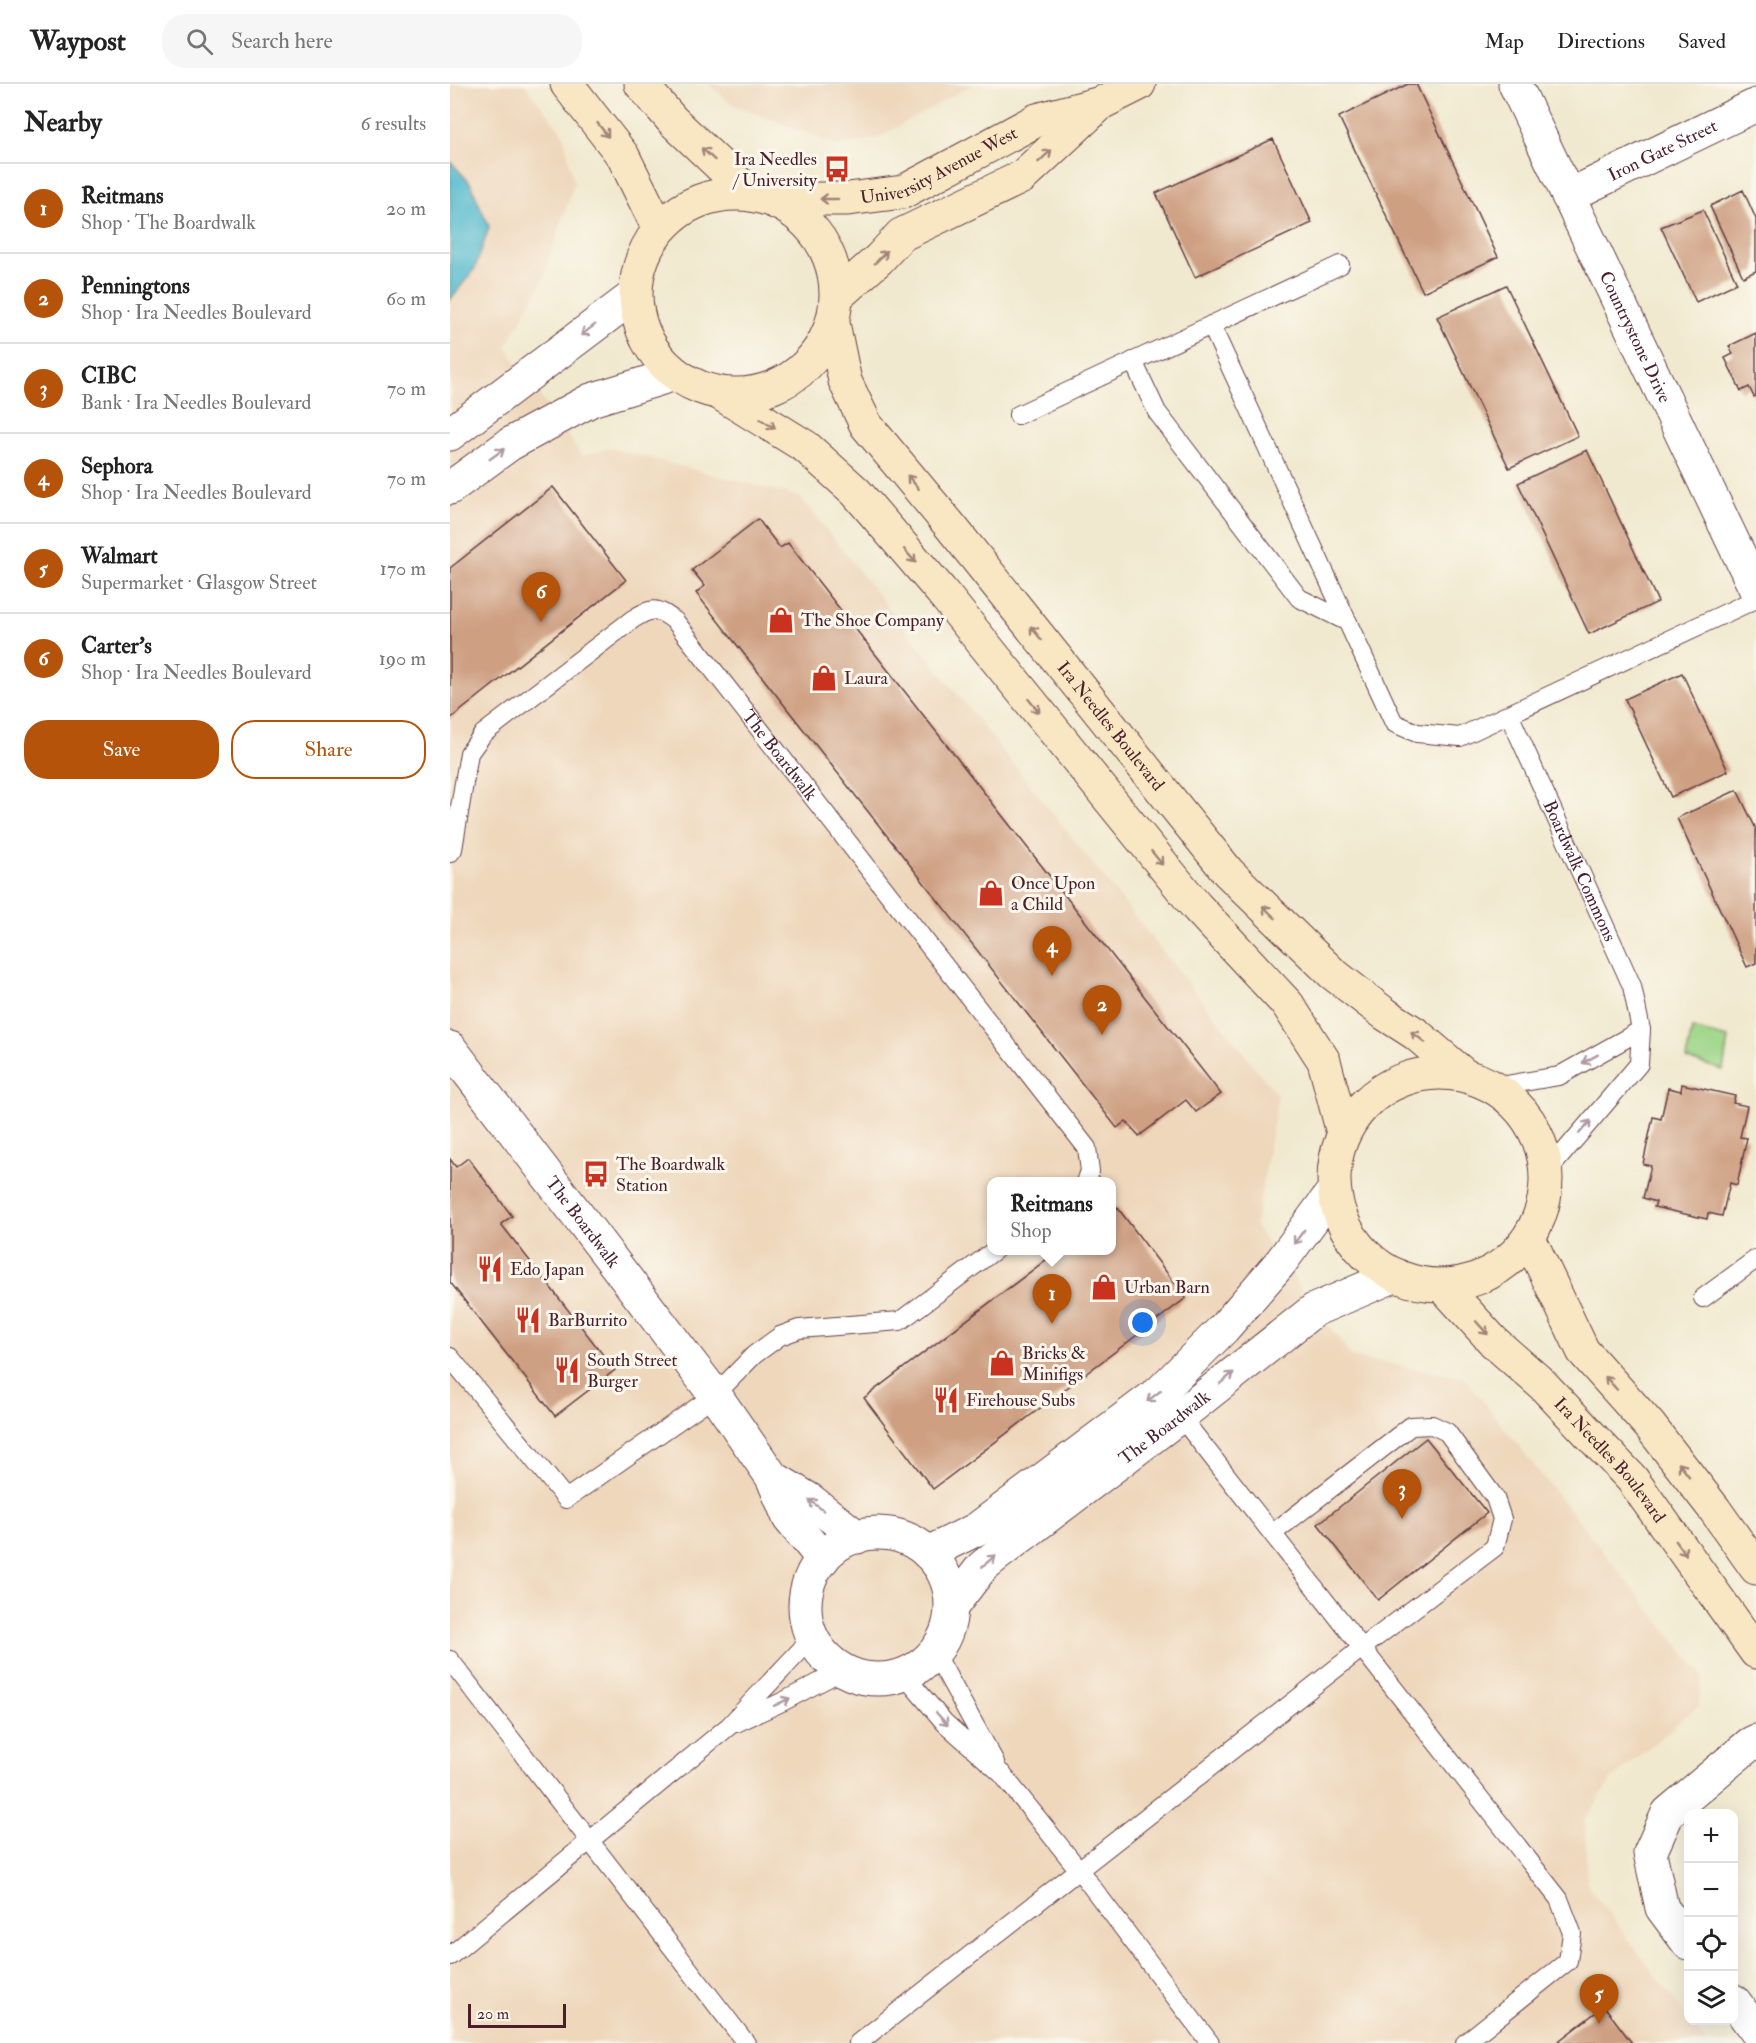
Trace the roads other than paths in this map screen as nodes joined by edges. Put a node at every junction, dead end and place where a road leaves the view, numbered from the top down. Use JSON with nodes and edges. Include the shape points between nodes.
{"nodes":[{"id":1,"x":567,"y":84,"type":"edge"},
{"id":2,"x":641,"y":84,"type":"edge"},
{"id":3,"x":1139,"y":84,"type":"edge"},
{"id":4,"x":1515,"y":84,"type":"edge"},
{"id":5,"x":1101,"y":103,"type":"junction"},
{"id":6,"x":1756,"y":105,"type":"edge"},
{"id":7,"x":1568,"y":196,"type":"junction"},
{"id":8,"x":760,"y":197,"type":"junction"},
{"id":9,"x":659,"y":229,"type":"junction"},
{"id":10,"x":1340,"y":265,"type":"dead end"},
{"id":11,"x":635,"y":295,"type":"junction"},
{"id":12,"x":835,"y":309,"type":"junction"},
{"id":13,"x":1211,"y":325,"type":"junction"},
{"id":14,"x":1133,"y":362,"type":"junction"},
{"id":15,"x":675,"y":374,"type":"junction"},
{"id":16,"x":719,"y":393,"type":"junction"},
{"id":17,"x":1018,"y":415,"type":"dead end"},
{"id":18,"x":450,"y":434,"type":"edge"},
{"id":19,"x":450,"y":488,"type":"edge"},
{"id":20,"x":1756,"y":590,"type":"edge"},
{"id":21,"x":1756,"y":599,"type":"edge"},
{"id":22,"x":1348,"y":622,"type":"junction"},
{"id":23,"x":1509,"y":714,"type":"junction"},
{"id":24,"x":450,"y":853,"type":"edge"},
{"id":25,"x":1641,"y":1030,"type":"junction"},
{"id":26,"x":450,"y":1048,"type":"edge"},
{"id":27,"x":1463,"y":1074,"type":"junction"},
{"id":28,"x":1495,"y":1087,"type":"junction"},
{"id":29,"x":1343,"y":1133,"type":"junction"},
{"id":30,"x":1547,"y":1172,"type":"junction"},
{"id":31,"x":1088,"y":1177,"type":"edge"},
{"id":32,"x":1334,"y":1190,"type":"junction"},
{"id":33,"x":1529,"y":1238,"type":"junction"},
{"id":34,"x":990,"y":1255,"type":"edge"},
{"id":35,"x":1756,"y":1260,"type":"edge"},
{"id":36,"x":1396,"y":1275,"type":"junction"},
{"id":37,"x":1442,"y":1285,"type":"junction"},
{"id":38,"x":1703,"y":1298,"type":"dead end"},
{"id":39,"x":450,"y":1357,"type":"edge"},
{"id":40,"x":715,"y":1395,"type":"junction"},
{"id":41,"x":1180,"y":1416,"type":"junction"},
{"id":42,"x":772,"y":1477,"type":"junction"},
{"id":43,"x":1273,"y":1533,"type":"junction"},
{"id":44,"x":857,"y":1537,"type":"junction"},
{"id":45,"x":928,"y":1553,"type":"junction"},
{"id":46,"x":823,"y":1559,"type":"junction"},
{"id":47,"x":1756,"y":1568,"type":"edge"},
{"id":48,"x":951,"y":1606,"type":"junction"},
{"id":49,"x":812,"y":1638,"type":"junction"},
{"id":50,"x":1362,"y":1648,"type":"junction"},
{"id":51,"x":1756,"y":1652,"type":"edge"},
{"id":52,"x":935,"y":1653,"type":"junction"},
{"id":53,"x":450,"y":1660,"type":"edge"},
{"id":54,"x":843,"y":1670,"type":"junction"},
{"id":55,"x":904,"y":1675,"type":"junction"},
{"id":56,"x":729,"y":1726,"type":"junction"},
{"id":57,"x":1756,"y":1741,"type":"edge"},
{"id":58,"x":1002,"y":1774,"type":"junction"},
{"id":59,"x":589,"y":1841,"type":"junction"},
{"id":60,"x":1079,"y":1870,"type":"junction"},
{"id":61,"x":1684,"y":1937,"type":"edge"},
{"id":62,"x":450,"y":1956,"type":"edge"},
{"id":63,"x":1738,"y":2006,"type":"edge"},
{"id":64,"x":1756,"y":2031,"type":"edge"},
{"id":65,"x":746,"y":2043,"type":"edge"},
{"id":66,"x":858,"y":2043,"type":"edge"},
{"id":67,"x":1210,"y":2043,"type":"edge"},
{"id":68,"x":1465,"y":2043,"type":"edge"}],
"edges":[{"from":1,"to":9,"type":"main road","one_way":true,"via":[[623,156]]},
{"from":8,"to":2,"type":"main road","one_way":true,"via":[[673,121]]},
{"from":3,"to":5,"type":"main road","name":"University Avenue West"},
{"from":4,"to":7,"type":"street","name":"Countrystone Drive"},
{"from":5,"to":8,"type":"main road","name":"University Avenue West","one_way":true,"via":[[1037,120],[903,192],[849,199]]},
{"from":12,"to":5,"type":"main road","name":"University Avenue West","one_way":true,"via":[[901,235],[1022,177]]},
{"from":6,"to":7,"type":"street","name":"Iron Gate Street"},
{"from":7,"to":20,"type":"street","name":"Countrystone Drive"},
{"from":8,"to":9,"type":"main road","via":[[716,195],[685,207]]},
{"from":8,"to":12,"type":"main road","via":[[798,214],[819,237],[833,265]]},
{"from":9,"to":11,"type":"main road","via":[[643,256]]},
{"from":10,"to":13,"type":"lane"},
{"from":11,"to":15,"type":"main road","via":[[640,325],[654,352]]},
{"from":11,"to":18,"type":"street","one_way":true},
{"from":12,"to":16,"type":"main road","via":[[821,349],[801,371],[776,386],[748,394]]},
{"from":27,"to":12,"type":"main road","name":"Ira Needles Boulevard","one_way":true,"via":[[1332,973],[1228,872],[866,425],[844,381]]},
{"from":13,"to":14,"type":"lane"},
{"from":13,"to":22,"type":"lane"},
{"from":14,"to":17,"type":"lane"},
{"from":14,"to":22,"type":"lane","via":[[1157,412],[1299,598]]},
{"from":15,"to":16,"type":"main road"},
{"from":19,"to":15,"type":"street","one_way":true,"via":[[510,444],[591,400]]},
{"from":16,"to":29,"type":"main road","one_way":true,"via":[[806,447],[848,484],[941,591],[1196,906],[1288,1005],[1324,1061]]},
{"from":21,"to":23,"type":"lane"},
{"from":22,"to":23,"type":"lane","via":[[1394,723],[1417,733],[1460,737]]},
{"from":23,"to":25,"type":"lane","name":"Boardwalk Commons","via":[[1632,986]]},
{"from":24,"to":31,"type":"lane","name":"The Boardwalk","via":[[470,753],[483,734],[633,619],[650,609],[660,610],[675,621],[1087,1148]]},
{"from":25,"to":28,"type":"lane","one_way":true,"via":[[1559,1076]]},
{"from":30,"to":25,"type":"lane","name":"Boardwalk Commons","one_way":true,"via":[[1639,1064]]},
{"from":26,"to":40,"type":"street","name":"The Boardwalk"},
{"from":27,"to":28,"type":"main road"},
{"from":27,"to":29,"type":"main road","via":[[1427,1072],[1393,1083],[1364,1103]]},
{"from":28,"to":30,"type":"main road","via":[[1521,1109],[1539,1138]]},
{"from":29,"to":32,"type":"main road","via":[[1334,1161]]},
{"from":30,"to":33,"type":"main road","via":[[1543,1206]]},
{"from":32,"to":36,"type":"main road","via":[[1341,1218],[1354,1241],[1373,1261]]},
{"from":32,"to":45,"type":"street","name":"The Boardwalk","one_way":true,"via":[[1274,1271],[1161,1391],[977,1529]]},
{"from":33,"to":37,"type":"main road","via":[[1506,1262],[1476,1279]]},
{"from":47,"to":33,"type":"main road","one_way":true,"via":[[1650,1426],[1582,1352]]},
{"from":34,"to":40,"type":"lane","via":[[900,1321],[799,1329],[780,1336],[754,1355]]},
{"from":35,"to":38,"type":"lane"},
{"from":36,"to":37,"type":"main road"},
{"from":41,"to":36,"type":"street","name":"The Boardwalk","one_way":true,"via":[[1314,1311]]},
{"from":37,"to":51,"type":"main road","name":"Ira Needles Boulevard","one_way":true,"via":[[1632,1479]]},
{"from":39,"to":40,"type":"lane","via":[[566,1499]]},
{"from":40,"to":42,"type":"street","name":"The Boardwalk"},
{"from":41,"to":43,"type":"lane"},
{"from":48,"to":41,"type":"street","name":"The Boardwalk","one_way":true,"via":[[982,1567]]},
{"from":44,"to":42,"type":"street","name":"The Boardwalk","one_way":true,"via":[[810,1500]]},
{"from":42,"to":46,"type":"street","name":"The Boardwalk","via":[[789,1518]]},
{"from":43,"to":50,"type":"lane"},
{"from":43,"to":50,"type":"lane","via":[[1411,1426],[1432,1425],[1447,1432],[1495,1498],[1502,1519],[1495,1547]]},
{"from":44,"to":45,"type":"street","via":[[882,1534],[907,1539]]},
{"from":44,"to":46,"type":"street"},
{"from":45,"to":48,"type":"street","via":[[948,1586]]},
{"from":46,"to":49,"type":"street","via":[[813,1573],[805,1605]]},
{"from":48,"to":52,"type":"street","via":[[947,1630]]},
{"from":49,"to":54,"type":"street","via":[[820,1651]]},
{"from":49,"to":56,"type":"lane"},
{"from":50,"to":60,"type":"lane"},
{"from":50,"to":68,"type":"lane","via":[[1559,1899],[1572,1933],[1568,1961]]},
{"from":52,"to":55,"type":"street"},
{"from":52,"to":58,"type":"lane"},
{"from":53,"to":59,"type":"lane"},
{"from":54,"to":55,"type":"street","via":[[863,1678]]},
{"from":56,"to":54,"type":"lane","one_way":true},
{"from":55,"to":58,"type":"lane","one_way":true,"via":[[945,1723]]},
{"from":56,"to":59,"type":"lane"},
{"from":57,"to":61,"type":"street","via":[[1668,1813],[1650,1853],[1662,1908]]},
{"from":58,"to":60,"type":"lane"},
{"from":59,"to":62,"type":"lane"},
{"from":59,"to":65,"type":"lane"},
{"from":60,"to":66,"type":"lane"},
{"from":60,"to":67,"type":"lane"},
{"from":63,"to":64,"type":"street"}]}
